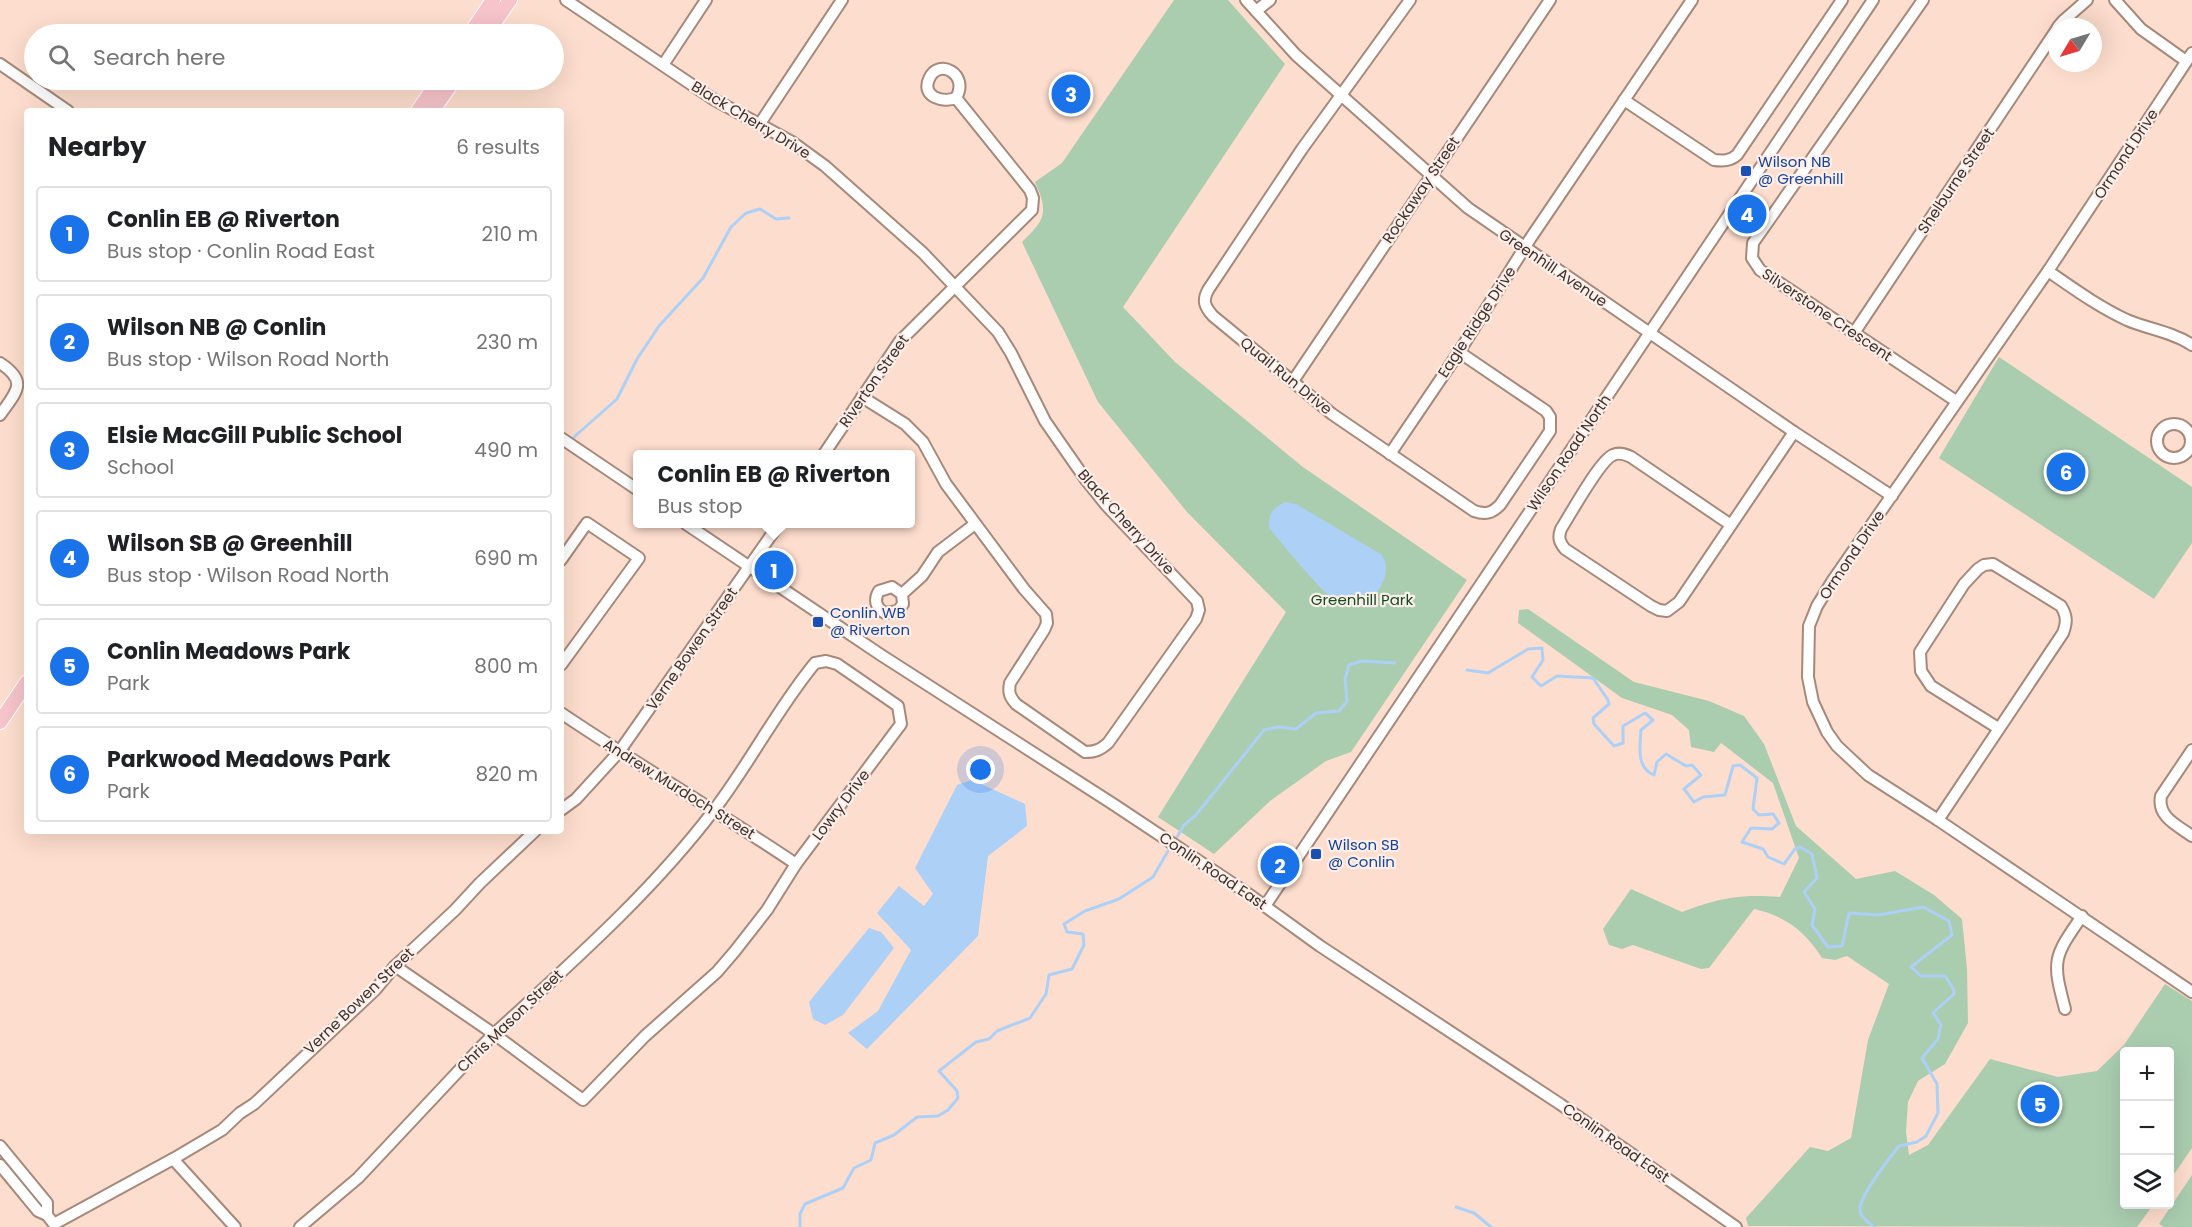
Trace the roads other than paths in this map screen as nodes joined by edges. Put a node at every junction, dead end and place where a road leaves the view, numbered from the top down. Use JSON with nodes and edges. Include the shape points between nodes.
{"nodes":[{"id":1,"x":493,"y":0,"type":"edge"},
{"id":2,"x":510,"y":0,"type":"edge"},
{"id":3,"x":566,"y":0,"type":"edge"},
{"id":4,"x":706,"y":0,"type":"edge"},
{"id":5,"x":843,"y":0,"type":"edge"},
{"id":6,"x":1246,"y":0,"type":"edge"},
{"id":7,"x":1270,"y":0,"type":"edge"},
{"id":8,"x":1410,"y":0,"type":"edge"},
{"id":9,"x":1550,"y":0,"type":"edge"},
{"id":10,"x":1692,"y":0,"type":"edge"},
{"id":11,"x":1842,"y":0,"type":"edge"},
{"id":12,"x":1873,"y":0,"type":"edge"},
{"id":13,"x":1923,"y":0,"type":"edge"},
{"id":14,"x":2087,"y":0,"type":"edge"},
{"id":15,"x":2115,"y":0,"type":"edge"},
{"id":16,"x":1256,"y":11,"type":"junction"},
{"id":17,"x":2066,"y":18,"type":"edge"},
{"id":18,"x":477,"y":24,"type":"edge"},
{"id":19,"x":493,"y":24,"type":"edge"},
{"id":20,"x":2048,"y":43,"type":"edge"},
{"id":21,"x":2189,"y":57,"type":"edge"},
{"id":22,"x":0,"y":64,"type":"edge"},
{"id":23,"x":663,"y":65,"type":"junction"},
{"id":24,"x":24,"y":81,"type":"edge"},
{"id":25,"x":38,"y":90,"type":"edge"},
{"id":26,"x":432,"y":90,"type":"edge"},
{"id":27,"x":447,"y":90,"type":"edge"},
{"id":28,"x":1341,"y":96,"type":"junction"},
{"id":29,"x":956,"y":98,"type":"dead end"},
{"id":30,"x":1624,"y":100,"type":"junction"},
{"id":31,"x":64,"y":108,"type":"edge"},
{"id":32,"x":420,"y":108,"type":"edge"},
{"id":33,"x":434,"y":108,"type":"edge"},
{"id":34,"x":759,"y":125,"type":"junction"},
{"id":35,"x":1431,"y":175,"type":"junction"},
{"id":36,"x":1524,"y":248,"type":"junction"},
{"id":37,"x":2048,"y":272,"type":"junction"},
{"id":38,"x":955,"y":287,"type":"junction"},
{"id":39,"x":1649,"y":333,"type":"junction"},
{"id":40,"x":1854,"y":333,"type":"junction"},
{"id":41,"x":2192,"y":345,"type":"edge"},
{"id":42,"x":1459,"y":352,"type":"junction"},
{"id":43,"x":0,"y":363,"type":"edge"},
{"id":44,"x":1293,"y":381,"type":"junction"},
{"id":45,"x":862,"y":397,"type":"junction"},
{"id":46,"x":1956,"y":401,"type":"junction"},
{"id":47,"x":0,"y":415,"type":"edge"},
{"id":48,"x":1794,"y":432,"type":"junction"},
{"id":49,"x":564,"y":440,"type":"edge"},
{"id":50,"x":827,"y":450,"type":"edge"},
{"id":51,"x":1390,"y":454,"type":"junction"},
{"id":52,"x":633,"y":487,"type":"edge"},
{"id":53,"x":1892,"y":496,"type":"junction"},
{"id":54,"x":975,"y":524,"type":"junction"},
{"id":55,"x":1731,"y":525,"type":"junction"},
{"id":56,"x":692,"y":528,"type":"edge"},
{"id":57,"x":776,"y":528,"type":"edge"},
{"id":58,"x":564,"y":556,"type":"edge"},
{"id":59,"x":750,"y":567,"type":"junction"},
{"id":60,"x":902,"y":594,"type":"dead end"},
{"id":61,"x":564,"y":661,"type":"edge"},
{"id":62,"x":24,"y":686,"type":"edge"},
{"id":63,"x":564,"y":715,"type":"edge"},
{"id":64,"x":0,"y":722,"type":"edge"},
{"id":65,"x":1998,"y":728,"type":"junction"},
{"id":66,"x":2192,"y":750,"type":"edge"},
{"id":67,"x":619,"y":752,"type":"junction"},
{"id":68,"x":564,"y":808,"type":"edge"},
{"id":69,"x":714,"y":810,"type":"junction"},
{"id":70,"x":1938,"y":820,"type":"junction"},
{"id":71,"x":532,"y":834,"type":"edge"},
{"id":72,"x":2192,"y":836,"type":"edge"},
{"id":73,"x":796,"y":864,"type":"junction"},
{"id":74,"x":1265,"y":906,"type":"junction"},
{"id":75,"x":2082,"y":916,"type":"junction"},
{"id":76,"x":395,"y":966,"type":"junction"},
{"id":77,"x":2192,"y":992,"type":"edge"},
{"id":78,"x":2065,"y":1009,"type":"dead end"},
{"id":79,"x":494,"y":1034,"type":"junction"},
{"id":80,"x":0,"y":1146,"type":"edge"},
{"id":81,"x":173,"y":1160,"type":"junction"},
{"id":82,"x":0,"y":1166,"type":"edge"},
{"id":83,"x":51,"y":1220,"type":"junction"},
{"id":84,"x":235,"y":1227,"type":"edge"},
{"id":85,"x":300,"y":1227,"type":"edge"},
{"id":86,"x":1736,"y":1227,"type":"edge"}],
"edges":[{"from":1,"to":18,"type":"main road"},
{"from":2,"to":19,"type":"main road"},
{"from":3,"to":23,"type":"street","name":"Black Cherry Drive"},
{"from":4,"to":23,"type":"street"},
{"from":5,"to":34,"type":"street"},
{"from":6,"to":16,"type":"street","name":"Greenhill Avenue"},
{"from":7,"to":16,"type":"street"},
{"from":8,"to":28,"type":"street","name":"Quail Run Drive"},
{"from":9,"to":35,"type":"street","name":"Rockaway Street"},
{"from":10,"to":30,"type":"street","name":"Eagle Ridge Drive"},
{"from":11,"to":30,"type":"street","via":[[1733,159],[1714,160]]},
{"from":12,"to":39,"type":"street","name":"Wilson Road North"},
{"from":13,"to":40,"type":"street","name":"Silverstone Crescent","via":[[1751,250],[1761,270]]},
{"from":14,"to":17,"type":"street","name":"Shelburne Street"},
{"from":15,"to":21,"type":"street","via":[[2141,29]]},
{"from":16,"to":28,"type":"street","name":"Greenhill Avenue"},
{"from":20,"to":40,"type":"street","name":"Shelburne Street"},
{"from":21,"to":37,"type":"street","name":"Ormond Drive"},
{"from":22,"to":24,"type":"street"},
{"from":23,"to":34,"type":"street","name":"Black Cherry Drive"},
{"from":25,"to":31,"type":"street"},
{"from":26,"to":32,"type":"main road"},
{"from":27,"to":33,"type":"main road"},
{"from":28,"to":35,"type":"street","name":"Greenhill Avenue"},
{"from":28,"to":44,"type":"street","name":"Quail Run Drive","via":[[1204,297],[1213,316]]},
{"from":29,"to":38,"type":"street","name":"Riverton Street","via":[[1030,190],[1034,204],[1029,215]]},
{"from":30,"to":36,"type":"street","name":"Eagle Ridge Drive"},
{"from":34,"to":38,"type":"street","name":"Black Cherry Drive","via":[[792,142],[838,176]]},
{"from":35,"to":36,"type":"street","name":"Greenhill Avenue","via":[[1468,208]]},
{"from":35,"to":44,"type":"street","name":"Rockaway Street"},
{"from":36,"to":39,"type":"street","name":"Greenhill Avenue"},
{"from":36,"to":42,"type":"street","name":"Eagle Ridge Drive"},
{"from":37,"to":41,"type":"street","via":[[2111,312]]},
{"from":37,"to":46,"type":"street","name":"Ormond Drive"},
{"from":38,"to":45,"type":"street","name":"Riverton Street","via":[[900,341]]},
{"from":38,"to":54,"type":"street","name":"Black Cherry Drive","via":[[998,332],[1045,421],[1086,480],[1197,601],[1196,619],[1101,749],[1085,752],[1011,698],[1010,683],[1044,630],[1046,614]]},
{"from":39,"to":48,"type":"street","name":"Greenhill Avenue"},
{"from":39,"to":74,"type":"street","name":"Wilson Road North"},
{"from":40,"to":46,"type":"street","name":"Silverstone Crescent"},
{"from":42,"to":51,"type":"street","name":"Eagle Ridge Drive"},
{"from":42,"to":51,"type":"street","name":"Quail Run Drive","via":[[1550,417],[1550,431],[1507,496],[1493,512],[1474,511]]},
{"from":43,"to":47,"type":"street","via":[[17,378],[18,389]]},
{"from":44,"to":51,"type":"street","name":"Quail Run Drive"},
{"from":45,"to":50,"type":"street","name":"Riverton Street"},
{"from":45,"to":54,"type":"street","name":"Black Cherry Drive","via":[[904,424],[923,442],[946,484]]},
{"from":46,"to":53,"type":"street","name":"Ormond Drive"},
{"from":48,"to":53,"type":"street","name":"Greenhill Avenue"},
{"from":48,"to":55,"type":"street"},
{"from":49,"to":52,"type":"street"},
{"from":53,"to":70,"type":"street","name":"Ormond Drive","via":[[1817,606],[1809,626],[1808,677],[1813,702],[1837,746],[1868,776]]},
{"from":54,"to":60,"type":"street","via":[[938,552],[922,576]]},
{"from":55,"to":55,"type":"street","via":[[1631,457],[1616,454],[1604,462],[1559,536],[1565,549],[1651,606],[1667,611],[1679,602]]},
{"from":56,"to":59,"type":"street","name":"Conlin Road East"},
{"from":57,"to":59,"type":"street"},
{"from":58,"to":61,"type":"street","via":[[587,523],[639,558]]},
{"from":59,"to":67,"type":"street","name":"Verne Bowen Street"},
{"from":59,"to":74,"type":"street","name":"Conlin Road East"},
{"from":62,"to":64,"type":"main road"},
{"from":63,"to":67,"type":"street","name":"Andrew Murdoch Street"},
{"from":65,"to":65,"type":"street","via":[[2067,623],[2061,606],[1993,564],[1978,569],[1964,584],[1920,652],[1921,671],[1931,686]]},
{"from":65,"to":70,"type":"street"},
{"from":66,"to":72,"type":"street","via":[[2159,803],[2166,817]]},
{"from":67,"to":68,"type":"street","name":"Verne Bowen Street"},
{"from":67,"to":69,"type":"street","name":"Andrew Murdoch Street"},
{"from":69,"to":73,"type":"street","name":"Andrew Murdoch Street"},
{"from":69,"to":73,"type":"street","name":"Lowry Drive","via":[[815,663],[837,664],[898,706],[901,724]]},
{"from":69,"to":79,"type":"street","name":"Chris Mason Street","via":[[648,887]]},
{"from":70,"to":75,"type":"street","name":"Ormond Drive"},
{"from":71,"to":76,"type":"street","name":"Verne Bowen Street"},
{"from":73,"to":79,"type":"street","name":"Lowry Drive","via":[[767,910],[723,965],[645,1036],[583,1100]]},
{"from":74,"to":86,"type":"street","name":"Conlin Road East"},
{"from":75,"to":77,"type":"street","name":"Ormond Drive"},
{"from":75,"to":78,"type":"street","via":[[2057,958],[2056,977]]},
{"from":76,"to":79,"type":"street"},
{"from":76,"to":81,"type":"street","name":"Verne Bowen Street","via":[[375,990],[254,1104],[222,1130]]},
{"from":79,"to":85,"type":"street","name":"Chris Mason Street","via":[[358,1178]]},
{"from":80,"to":83,"type":"street","via":[[47,1203]]},
{"from":81,"to":83,"type":"street","name":"Verne Bowen Street"},
{"from":81,"to":84,"type":"street"},
{"from":82,"to":83,"type":"street","via":[[38,1211]]}]}
